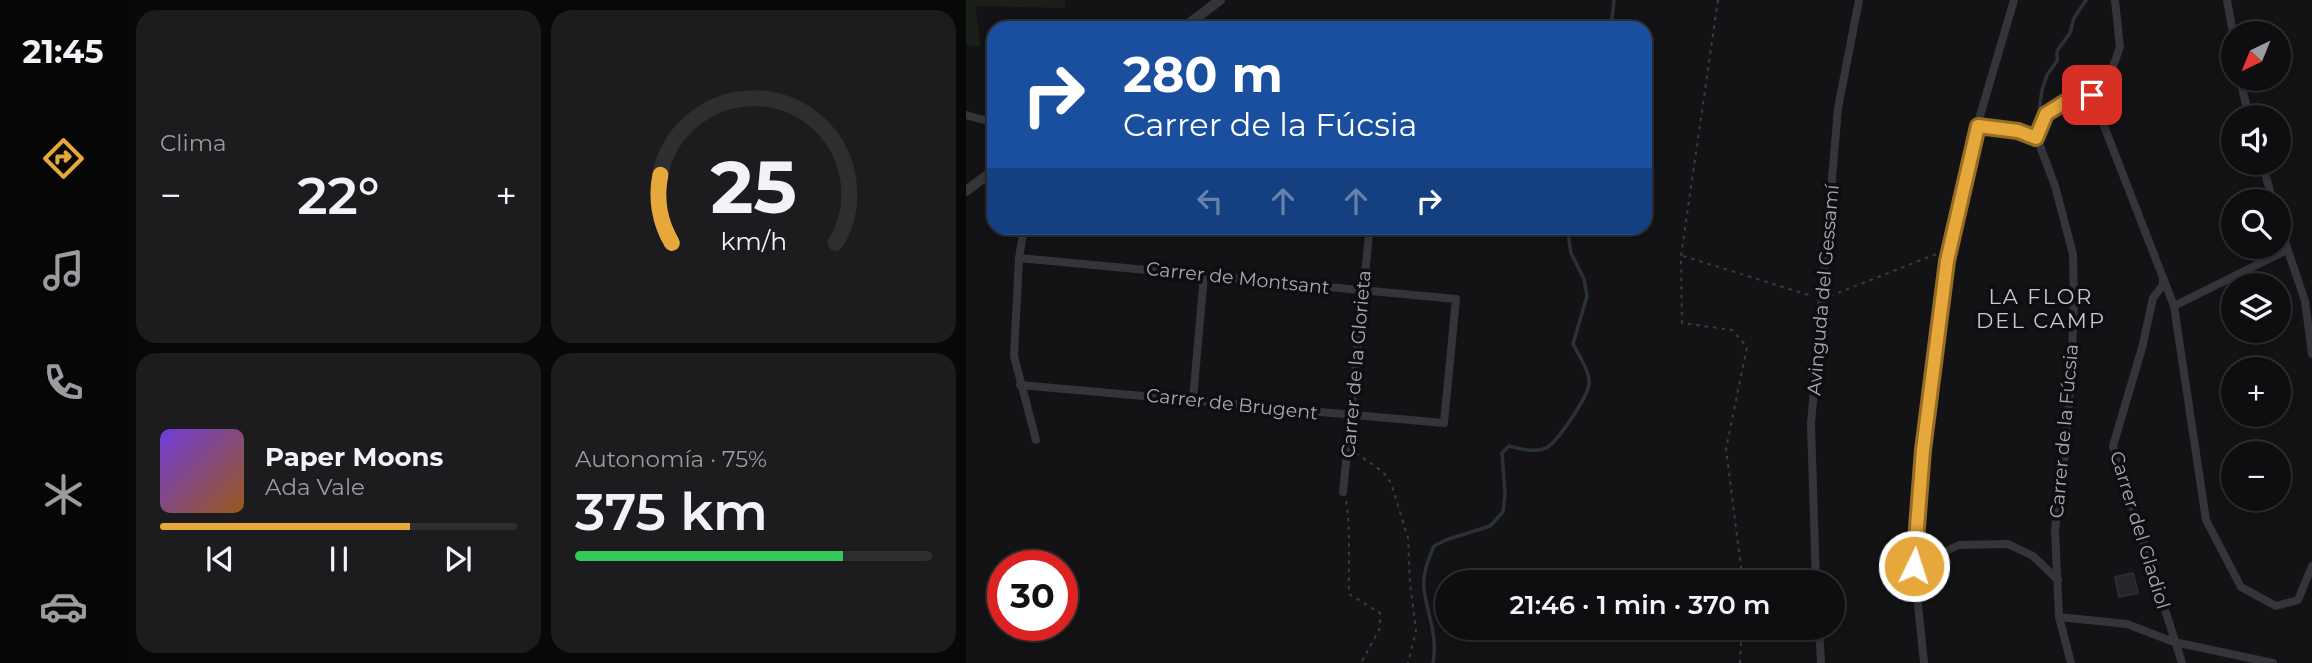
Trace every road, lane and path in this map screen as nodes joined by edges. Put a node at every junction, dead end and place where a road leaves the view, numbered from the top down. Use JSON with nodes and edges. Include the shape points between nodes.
{"nodes":[{"id":1,"x":1220,"y":0,"type":"edge"},
{"id":2,"x":1718,"y":0,"type":"edge"},
{"id":3,"x":1859,"y":0,"type":"edge"},
{"id":4,"x":2014,"y":0,"type":"edge"},
{"id":5,"x":2115,"y":0,"type":"edge"},
{"id":6,"x":2227,"y":0,"type":"edge"},
{"id":7,"x":1208,"y":5,"type":"edge"},
{"id":8,"x":1191,"y":21,"type":"edge"},
{"id":9,"x":2231,"y":21,"type":"edge"},
{"id":10,"x":2092,"y":95,"type":"junction"},
{"id":11,"x":966,"y":115,"type":"edge"},
{"id":12,"x":987,"y":121,"type":"edge"},
{"id":13,"x":1978,"y":126,"type":"junction"},
{"id":14,"x":2036,"y":138,"type":"junction"},
{"id":15,"x":987,"y":175,"type":"edge"},
{"id":16,"x":966,"y":191,"type":"edge"},
{"id":17,"x":1023,"y":235,"type":"edge"},
{"id":18,"x":1368,"y":235,"type":"dead end"},
{"id":19,"x":1019,"y":258,"type":"junction"},
{"id":20,"x":2269,"y":259,"type":"edge"},
{"id":21,"x":2290,"y":259,"type":"edge"},
{"id":22,"x":1203,"y":275,"type":"junction"},
{"id":23,"x":2163,"y":278,"type":"junction"},
{"id":24,"x":1362,"y":291,"type":"junction"},
{"id":25,"x":2174,"y":306,"type":"junction"},
{"id":26,"x":2312,"y":354,"type":"edge"},
{"id":27,"x":1020,"y":385,"type":"junction"},
{"id":28,"x":1192,"y":399,"type":"junction"},
{"id":29,"x":1352,"y":416,"type":"junction"},
{"id":30,"x":1444,"y":423,"type":"joint"},
{"id":31,"x":1035,"y":440,"type":"dead end"},
{"id":32,"x":1348,"y":447,"type":"junction"},
{"id":33,"x":1344,"y":489,"type":"joint"},
{"id":34,"x":1914,"y":566,"type":"junction"},
{"id":35,"x":2312,"y":566,"type":"edge"},
{"id":36,"x":1741,"y":570,"type":"edge"},
{"id":37,"x":1816,"y":570,"type":"edge"},
{"id":38,"x":2059,"y":580,"type":"junction"},
{"id":39,"x":2059,"y":617,"type":"junction"},
{"id":40,"x":1741,"y":640,"type":"edge"},
{"id":41,"x":1820,"y":640,"type":"edge"},
{"id":42,"x":2174,"y":642,"type":"junction"},
{"id":43,"x":1361,"y":663,"type":"edge"},
{"id":44,"x":1408,"y":663,"type":"edge"},
{"id":45,"x":1740,"y":663,"type":"edge"},
{"id":46,"x":1821,"y":663,"type":"edge"},
{"id":47,"x":1924,"y":663,"type":"edge"},
{"id":48,"x":2071,"y":663,"type":"edge"},
{"id":49,"x":2182,"y":663,"type":"edge"},
{"id":50,"x":2273,"y":663,"type":"edge"}],
"edges":[{"from":1,"to":7,"type":"street"},
{"from":2,"to":36,"type":"path","via":[[1681,256],[1682,323],[1732,330],[1747,347],[1726,449]]},
{"from":3,"to":37,"type":"street","name":"Avinguda del Gessamí","via":[[1838,108],[1811,424]]},
{"from":4,"to":13,"type":"street"},
{"from":5,"to":10,"type":"street","via":[[2120,47],[2112,69]]},
{"from":6,"to":9,"type":"street"},
{"from":7,"to":8,"type":"street"},
{"from":10,"to":14,"type":"street","via":[[2068,100],[2046,114]]},
{"from":10,"to":23,"type":"street"},
{"from":11,"to":12,"type":"street"},
{"from":13,"to":14,"type":"street"},
{"from":13,"to":34,"type":"street","via":[[1947,261],[1923,450]]},
{"from":14,"to":38,"type":"street","name":"Carrer de la Fúcsia","via":[[2055,186],[2073,254],[2071,377],[2055,530]]},
{"from":15,"to":16,"type":"street"},
{"from":17,"to":19,"type":"street"},
{"from":18,"to":24,"type":"street","name":"Carrer de la Glorieta"},
{"from":19,"to":22,"type":"street","name":"Carrer de Montsant"},
{"from":19,"to":27,"type":"street","via":[[1014,356]]},
{"from":20,"to":25,"type":"street"},
{"from":21,"to":26,"type":"street","via":[[2305,301]]},
{"from":22,"to":24,"type":"street","name":"Carrer de Montsant"},
{"from":22,"to":28,"type":"street"},
{"from":23,"to":25,"type":"street"},
{"from":23,"to":42,"type":"street","name":"Carrer del Gladiol","via":[[2153,298],[2113,446]]},
{"from":24,"to":29,"type":"street","name":"Carrer de la Glorieta"},
{"from":24,"to":30,"type":"street","name":"Carrer de Montsant","via":[[1456,299]]},
{"from":25,"to":35,"type":"street","via":[[2206,520],[2241,587],[2276,606],[2298,600]]},
{"from":27,"to":28,"type":"street","name":"Carrer de Brugent"},
{"from":27,"to":31,"type":"street"},
{"from":28,"to":29,"type":"street","name":"Carrer de Brugent"},
{"from":29,"to":30,"type":"street","name":"Carrer de Brugent"},
{"from":29,"to":32,"type":"street","name":"Carrer de la Glorieta"},
{"from":32,"to":33,"type":"street","name":"Carrer de la Glorieta"},
{"from":32,"to":44,"type":"path","via":[[1391,483],[1408,538],[1416,631]]},
{"from":33,"to":43,"type":"path","via":[[1349,594],[1380,613],[1380,628]]},
{"from":34,"to":38,"type":"street","via":[[1959,545],[2008,544],[2033,556]]},
{"from":34,"to":47,"type":"street"},
{"from":38,"to":39,"type":"street","name":"Carrer de la Fúcsia"},
{"from":39,"to":42,"type":"street","via":[[2127,624]]},
{"from":39,"to":48,"type":"street","name":"Carrer de la Fúcsia"},
{"from":40,"to":45,"type":"path"},
{"from":41,"to":46,"type":"street"},
{"from":42,"to":49,"type":"street","name":"Carrer del Gladiol"},
{"from":42,"to":50,"type":"street"}]}
